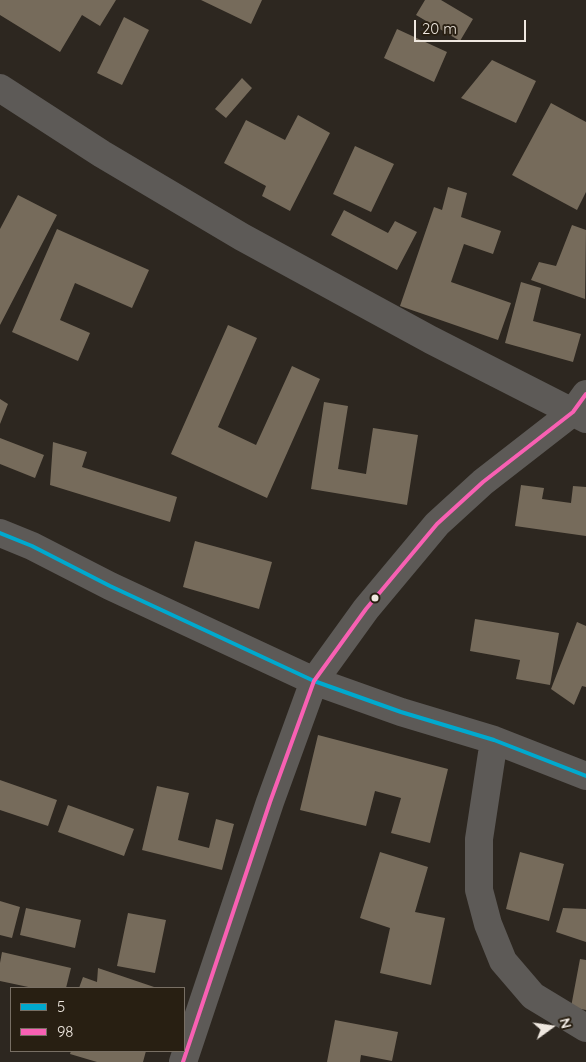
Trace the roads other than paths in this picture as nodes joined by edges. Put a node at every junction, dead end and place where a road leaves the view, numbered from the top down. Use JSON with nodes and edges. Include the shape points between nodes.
{"nodes":[{"id":1,"x":0,"y":88,"type":"edge"},
{"id":2,"x":582,"y":408,"type":"edge"},
{"id":3,"x":0,"y":533,"type":"edge"},
{"id":4,"x":314,"y":681,"type":"junction"},
{"id":5,"x":494,"y":740,"type":"junction"},
{"id":6,"x":586,"y":776,"type":"edge"},
{"id":7,"x":586,"y":1028,"type":"edge"},
{"id":8,"x":183,"y":1062,"type":"edge"}],
"edges":[{"from":1,"to":2,"type":"street","via":[[242,238],[431,340]]},
{"from":2,"to":4,"type":"street","via":[[483,482],[437,524],[366,609]]},
{"from":3,"to":4,"type":"street"},
{"from":4,"to":5,"type":"street"},
{"from":4,"to":8,"type":"street"},
{"from":5,"to":6,"type":"street"},
{"from":5,"to":7,"type":"street","via":[[479,838],[479,890],[488,924],[503,961],[533,996]]}]}
